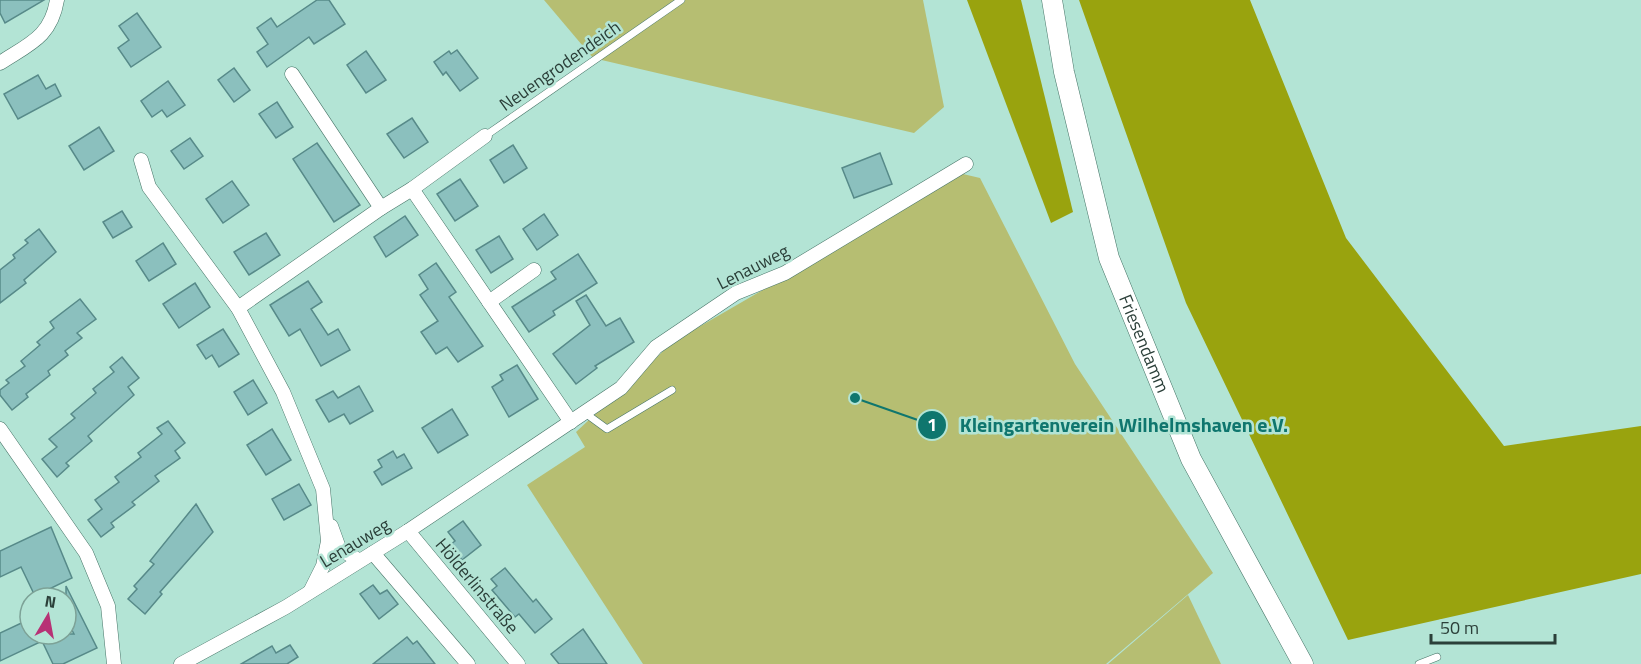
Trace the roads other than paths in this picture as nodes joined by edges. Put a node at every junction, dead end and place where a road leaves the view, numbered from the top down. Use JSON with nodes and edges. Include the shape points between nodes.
{"nodes":[{"id":1,"x":57,"y":0,"type":"edge"},
{"id":2,"x":681,"y":0,"type":"edge"},
{"id":3,"x":1052,"y":0,"type":"edge"},
{"id":4,"x":0,"y":63,"type":"edge"},
{"id":5,"x":292,"y":74,"type":"dead end"},
{"id":6,"x":485,"y":136,"type":"joint"},
{"id":7,"x":141,"y":160,"type":"dead end"},
{"id":8,"x":966,"y":164,"type":"dead end"},
{"id":9,"x":412,"y":189,"type":"junction"},
{"id":10,"x":381,"y":208,"type":"junction"},
{"id":11,"x":534,"y":270,"type":"dead end"},
{"id":12,"x":489,"y":302,"type":"junction"},
{"id":13,"x":238,"y":308,"type":"junction"},
{"id":14,"x":672,"y":390,"type":"dead end"},
{"id":15,"x":585,"y":413,"type":"junction"},
{"id":16,"x":571,"y":422,"type":"junction"},
{"id":17,"x":0,"y":429,"type":"edge"},
{"id":18,"x":328,"y":518,"type":"junction"},
{"id":19,"x":408,"y":531,"type":"junction"},
{"id":20,"x":374,"y":553,"type":"junction"},
{"id":21,"x":358,"y":560,"type":"junction"},
{"id":22,"x":310,"y":592,"type":"junction"},
{"id":23,"x":1437,"y":657,"type":"dead end"},
{"id":24,"x":186,"y":663,"type":"edge"},
{"id":25,"x":114,"y":664,"type":"edge"},
{"id":26,"x":468,"y":664,"type":"edge"},
{"id":27,"x":518,"y":664,"type":"edge"},
{"id":28,"x":1304,"y":664,"type":"edge"},
{"id":29,"x":1419,"y":664,"type":"edge"}],
"edges":[{"from":1,"to":4,"type":"street","via":[[44,35]]},
{"from":2,"to":6,"type":"lane","name":"Neuengrodendeich"},
{"from":3,"to":28,"type":"main road","name":"Friesendamm","via":[[1064,72],[1109,258],[1191,459]]},
{"from":5,"to":10,"type":"street"},
{"from":6,"to":9,"type":"street"},
{"from":7,"to":13,"type":"street","via":[[149,187]]},
{"from":8,"to":15,"type":"street","name":"Lenauweg","via":[[785,273],[736,293],[656,347],[621,388]]},
{"from":9,"to":10,"type":"street"},
{"from":9,"to":12,"type":"street"},
{"from":10,"to":13,"type":"street"},
{"from":11,"to":12,"type":"street"},
{"from":12,"to":16,"type":"street"},
{"from":13,"to":18,"type":"street","via":[[283,392],[323,489]]},
{"from":14,"to":15,"type":"lane","via":[[607,429]]},
{"from":15,"to":16,"type":"street","name":"Lenauweg"},
{"from":16,"to":19,"type":"street","name":"Lenauweg"},
{"from":17,"to":25,"type":"street","via":[[86,553],[108,606]]},
{"from":18,"to":21,"type":"street","via":[[339,548]]},
{"from":18,"to":22,"type":"street","via":[[323,566]]},
{"from":19,"to":20,"type":"street","name":"Lenauweg"},
{"from":19,"to":27,"type":"street","name":"Hölderlinstraße"},
{"from":20,"to":21,"type":"street","name":"Lenauweg"},
{"from":20,"to":26,"type":"street"},
{"from":21,"to":22,"type":"street","name":"Lenauweg"},
{"from":22,"to":24,"type":"street","name":"Lenauweg"},
{"from":23,"to":29,"type":"lane"}]}
